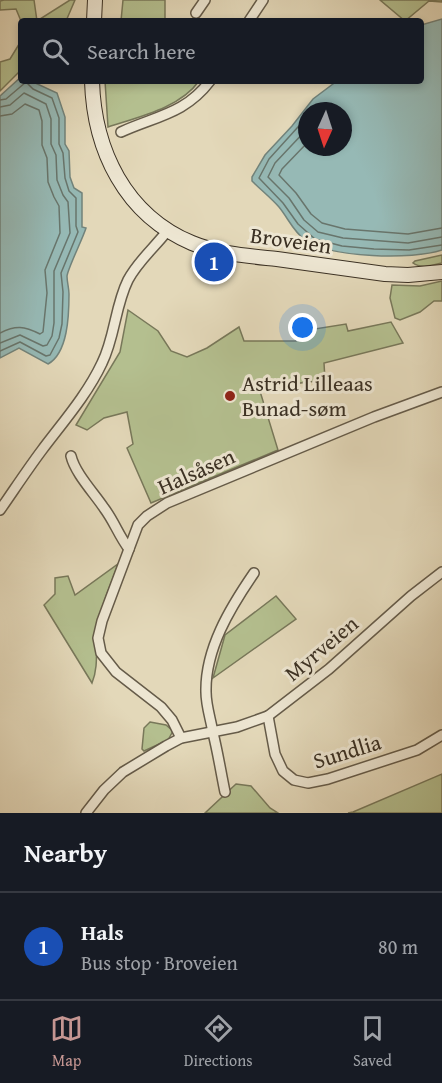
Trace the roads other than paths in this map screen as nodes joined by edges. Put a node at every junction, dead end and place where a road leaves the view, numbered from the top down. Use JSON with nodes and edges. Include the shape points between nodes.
{"nodes":[{"id":1,"x":95,"y":0,"type":"edge"},
{"id":2,"x":205,"y":0,"type":"edge"},
{"id":3,"x":263,"y":0,"type":"edge"},
{"id":4,"x":196,"y":13,"type":"dead end"},
{"id":5,"x":94,"y":18,"type":"edge"},
{"id":6,"x":251,"y":18,"type":"edge"},
{"id":7,"x":92,"y":84,"type":"edge"},
{"id":8,"x":208,"y":84,"type":"edge"},
{"id":9,"x":121,"y":132,"type":"dead end"},
{"id":10,"x":168,"y":230,"type":"junction"},
{"id":11,"x":442,"y":272,"type":"edge"},
{"id":12,"x":442,"y":392,"type":"edge"},
{"id":13,"x":71,"y":456,"type":"dead end"},
{"id":14,"x":0,"y":510,"type":"edge"},
{"id":15,"x":129,"y":549,"type":"junction"},
{"id":16,"x":442,"y":572,"type":"edge"},
{"id":17,"x":254,"y":573,"type":"dead end"},
{"id":18,"x":268,"y":716,"type":"junction"},
{"id":19,"x":213,"y":732,"type":"junction"},
{"id":20,"x":442,"y":735,"type":"edge"},
{"id":21,"x":181,"y":738,"type":"junction"},
{"id":22,"x":225,"y":792,"type":"dead end"},
{"id":23,"x":87,"y":813,"type":"edge"}],
"edges":[{"from":1,"to":5,"type":"street"},
{"from":2,"to":4,"type":"street"},
{"from":3,"to":6,"type":"street"},
{"from":7,"to":10,"type":"street","name":"Broveien","via":[[96,126],[111,165],[134,200]]},
{"from":8,"to":9,"type":"street","via":[[169,115]]},
{"from":10,"to":11,"type":"street","name":"Broveien","via":[[200,246],[252,257],[393,275]]},
{"from":10,"to":14,"type":"street","via":[[128,280],[111,340],[91,384]]},
{"from":12,"to":15,"type":"street","name":"Halsåsen","via":[[167,503],[138,525]]},
{"from":13,"to":15,"type":"street"},
{"from":15,"to":21,"type":"street","name":"Halsåsen","via":[[102,621],[98,638],[101,653],[116,672],[161,707]]},
{"from":16,"to":18,"type":"street","name":"Myrveien"},
{"from":17,"to":19,"type":"street","via":[[230,610],[209,663],[206,694]]},
{"from":18,"to":19,"type":"street","name":"Myrveien"},
{"from":18,"to":20,"type":"street","name":"Sundlia","via":[[275,754],[283,771],[294,780],[308,783],[417,750]]},
{"from":19,"to":21,"type":"street","name":"Myrveien"},
{"from":19,"to":22,"type":"street"},
{"from":21,"to":23,"type":"street","name":"Myrveien","via":[[123,772]]}]}
